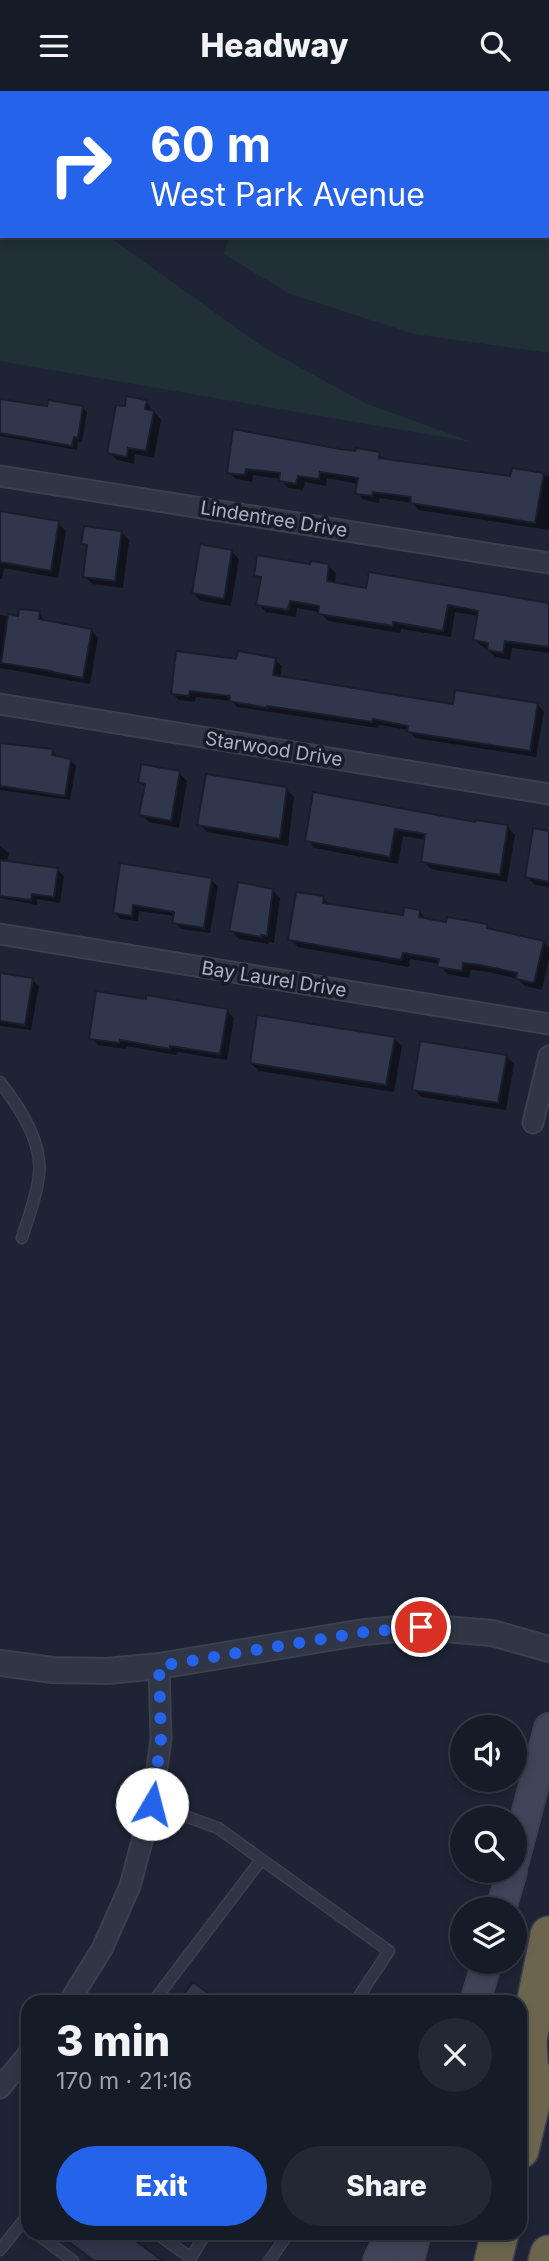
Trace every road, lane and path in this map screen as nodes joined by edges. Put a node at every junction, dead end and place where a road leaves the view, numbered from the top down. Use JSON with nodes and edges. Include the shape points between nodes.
{"nodes":[{"id":1,"x":0,"y":475,"type":"edge"},
{"id":2,"x":549,"y":563,"type":"edge"},
{"id":3,"x":0,"y":704,"type":"edge"},
{"id":4,"x":549,"y":794,"type":"edge"},
{"id":5,"x":0,"y":934,"type":"edge"},
{"id":6,"x":549,"y":1024,"type":"edge"},
{"id":7,"x":549,"y":1056,"type":"edge"},
{"id":8,"x":0,"y":1081,"type":"edge"},
{"id":9,"x":533,"y":1123,"type":"dead end"},
{"id":10,"x":22,"y":1238,"type":"dead end"},
{"id":11,"x":549,"y":1650,"type":"edge"},
{"id":12,"x":0,"y":1663,"type":"edge"},
{"id":13,"x":159,"y":1666,"type":"junction"},
{"id":14,"x":549,"y":1728,"type":"edge"},
{"id":15,"x":152,"y":1804,"type":"junction"},
{"id":16,"x":527,"y":1812,"type":"edge"},
{"id":17,"x":261,"y":1860,"type":"junction"},
{"id":18,"x":549,"y":1935,"type":"edge"},
{"id":19,"x":483,"y":1974,"type":"edge"},
{"id":20,"x":73,"y":1995,"type":"edge"},
{"id":21,"x":158,"y":1995,"type":"edge"},
{"id":22,"x":360,"y":1995,"type":"edge"},
{"id":23,"x":477,"y":1995,"type":"edge"},
{"id":24,"x":549,"y":2030,"type":"edge"},
{"id":25,"x":21,"y":2062,"type":"edge"},
{"id":26,"x":0,"y":2088,"type":"edge"},
{"id":27,"x":531,"y":2103,"type":"junction"},
{"id":28,"x":527,"y":2120,"type":"edge"},
{"id":29,"x":21,"y":2227,"type":"edge"},
{"id":30,"x":45,"y":2240,"type":"edge"},
{"id":31,"x":165,"y":2240,"type":"edge"},
{"id":32,"x":202,"y":2240,"type":"edge"},
{"id":33,"x":284,"y":2240,"type":"edge"},
{"id":34,"x":388,"y":2240,"type":"edge"},
{"id":35,"x":414,"y":2240,"type":"edge"},
{"id":36,"x":498,"y":2240,"type":"edge"},
{"id":37,"x":0,"y":2250,"type":"edge"},
{"id":38,"x":549,"y":2254,"type":"edge"},
{"id":39,"x":190,"y":2260,"type":"edge"},
{"id":40,"x":73,"y":2261,"type":"edge"},
{"id":41,"x":269,"y":2261,"type":"edge"},
{"id":42,"x":378,"y":2261,"type":"edge"},
{"id":43,"x":409,"y":2261,"type":"edge"},
{"id":44,"x":493,"y":2261,"type":"edge"},
{"id":45,"x":547,"y":2261,"type":"edge"}],
"edges":[{"from":1,"to":2,"type":"street","name":"Lindentree Drive"},
{"from":3,"to":4,"type":"street","name":"Starwood Drive"},
{"from":5,"to":6,"type":"street","name":"Bay Laurel Drive"},
{"from":7,"to":9,"type":"street"},
{"from":8,"to":10,"type":"lane","via":[[35,1141],[38,1159],[39,1175]]},
{"from":11,"to":13,"type":"street","via":[[492,1633],[421,1627]]},
{"from":12,"to":13,"type":"street","via":[[53,1670]]},
{"from":13,"to":15,"type":"street","via":[[161,1739]]},
{"from":14,"to":16,"type":"main road"},
{"from":15,"to":17,"type":"lane","via":[[218,1828]]},
{"from":15,"to":20,"type":"street","via":[[130,1886],[102,1949]]},
{"from":17,"to":21,"type":"lane"},
{"from":17,"to":22,"type":"lane","via":[[389,1951]]},
{"from":18,"to":27,"type":"highway","via":[[528,2040]]},
{"from":19,"to":23,"type":"main road"},
{"from":24,"to":27,"type":"highway"},
{"from":25,"to":26,"type":"street"},
{"from":27,"to":28,"type":"highway"},
{"from":29,"to":37,"type":"lane"},
{"from":30,"to":40,"type":"lane"},
{"from":31,"to":39,"type":"lane"},
{"from":32,"to":39,"type":"lane"},
{"from":33,"to":41,"type":"lane"},
{"from":34,"to":42,"type":"main road"},
{"from":35,"to":43,"type":"main road"},
{"from":36,"to":44,"type":"highway"},
{"from":38,"to":45,"type":"highway"}]}
